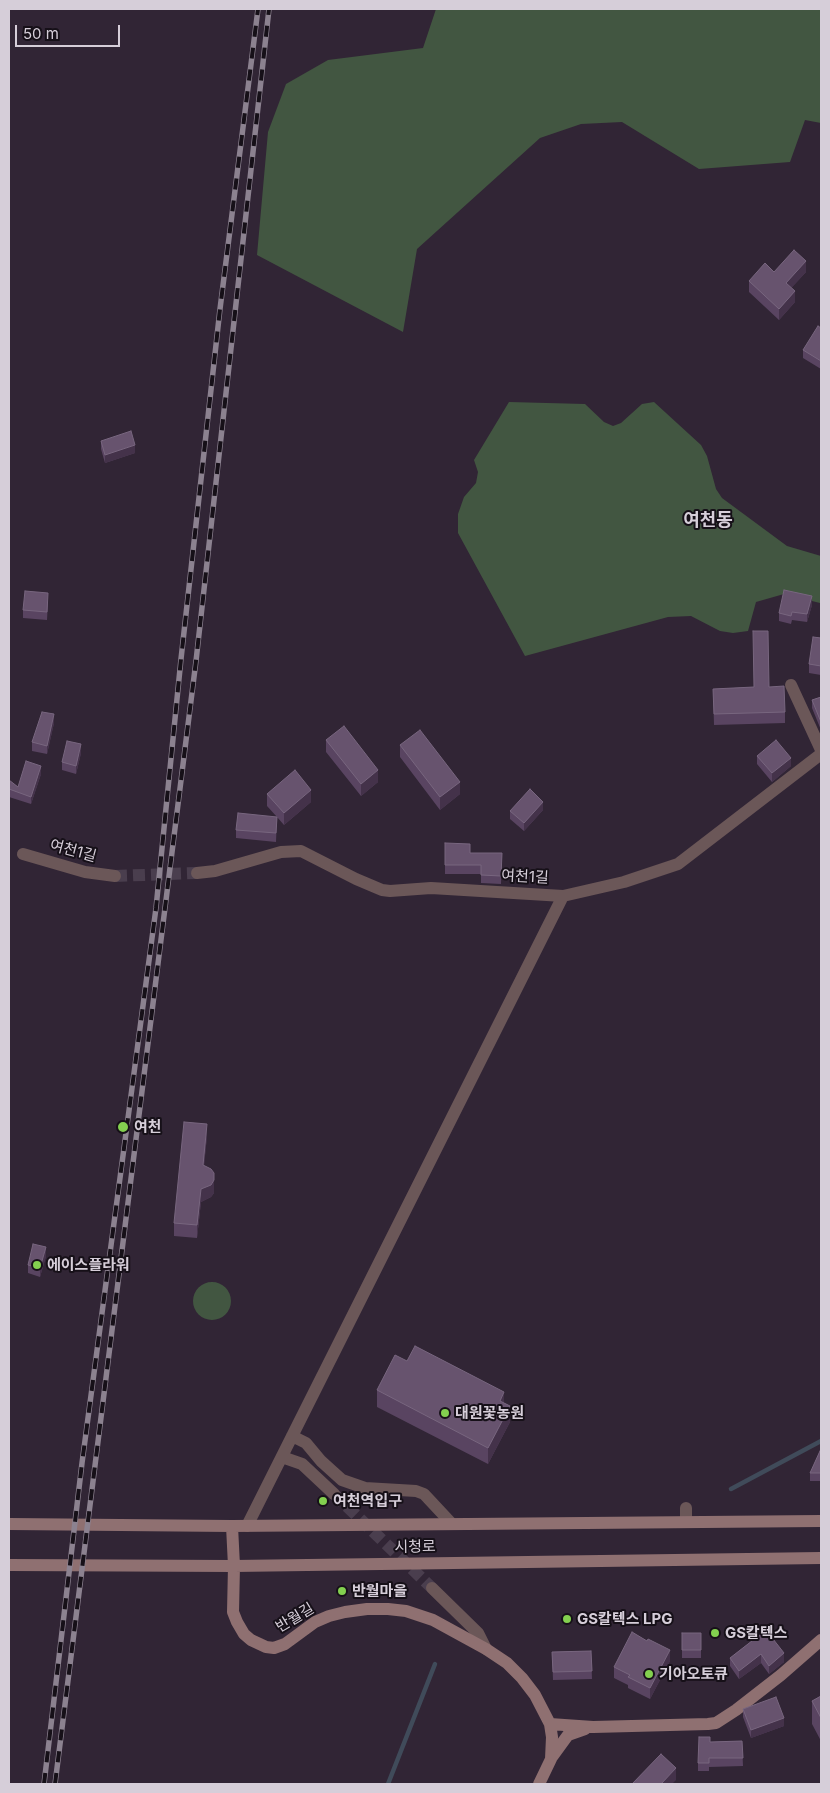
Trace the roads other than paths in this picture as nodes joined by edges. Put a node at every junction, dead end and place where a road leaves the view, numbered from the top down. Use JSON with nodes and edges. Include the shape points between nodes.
{"nodes":[{"id":1,"x":791,"y":685,"type":"dead end"},
{"id":2,"x":821,"y":750,"type":"edge"},
{"id":3,"x":821,"y":754,"type":"edge"},
{"id":4,"x":23,"y":854,"type":"dead end"},
{"id":5,"x":197,"y":873,"type":"tunnel mouth"},
{"id":6,"x":115,"y":876,"type":"tunnel mouth"},
{"id":7,"x":563,"y":896,"type":"junction"},
{"id":8,"x":292,"y":1436,"type":"junction"},
{"id":9,"x":282,"y":1457,"type":"junction"},
{"id":10,"x":334,"y":1494,"type":"tunnel mouth"},
{"id":11,"x":686,"y":1508,"type":"dead end"},
{"id":12,"x":821,"y":1521,"type":"edge"},
{"id":13,"x":686,"y":1522,"type":"junction"},
{"id":14,"x":9,"y":1524,"type":"edge"},
{"id":15,"x":452,"y":1524,"type":"junction"},
{"id":16,"x":232,"y":1526,"type":"junction"},
{"id":17,"x":247,"y":1526,"type":"junction"},
{"id":18,"x":821,"y":1558,"type":"edge"},
{"id":19,"x":9,"y":1565,"type":"edge"},
{"id":20,"x":234,"y":1566,"type":"junction"},
{"id":21,"x":432,"y":1588,"type":"tunnel mouth"},
{"id":22,"x":821,"y":1640,"type":"edge"},
{"id":23,"x":486,"y":1649,"type":"junction"},
{"id":24,"x":550,"y":1724,"type":"junction"},
{"id":25,"x":593,"y":1726,"type":"junction"},
{"id":26,"x":551,"y":1759,"type":"junction"},
{"id":27,"x":539,"y":1784,"type":"edge"}],
"edges":[{"from":1,"to":2,"type":"street"},
{"from":3,"to":7,"type":"street","name":"여천1길","via":[[678,864],[653,874]]},
{"from":4,"to":6,"type":"street","name":"여천1길","via":[[91,874]]},
{"from":5,"to":7,"type":"street","name":"여천1길","via":[[281,852],[301,851],[382,890],[432,888]]},
{"from":7,"to":8,"type":"street"},
{"from":8,"to":9,"type":"street"},
{"from":8,"to":15,"type":"street","via":[[306,1443],[342,1480],[366,1488],[424,1494]]},
{"from":9,"to":10,"type":"street","via":[[302,1464]]},
{"from":9,"to":17,"type":"street"},
{"from":11,"to":13,"type":"street"},
{"from":12,"to":13,"type":"street","name":"시청로"},
{"from":13,"to":15,"type":"street","name":"시청로"},
{"from":14,"to":16,"type":"street","name":"시청로"},
{"from":15,"to":17,"type":"street","name":"시청로"},
{"from":16,"to":17,"type":"street","name":"시청로"},
{"from":16,"to":20,"type":"street","name":"반월길"},
{"from":18,"to":20,"type":"street","name":"시청로"},
{"from":19,"to":20,"type":"street","name":"시청로"},
{"from":20,"to":23,"type":"street","name":"반월길","via":[[233,1612],[244,1634],[259,1645],[274,1648],[285,1644],[329,1616],[388,1609],[433,1620]]},
{"from":21,"to":23,"type":"street","via":[[478,1633]]},
{"from":22,"to":25,"type":"street","via":[[781,1675],[716,1722]]},
{"from":23,"to":24,"type":"street","name":"반월길","via":[[522,1678]]},
{"from":24,"to":25,"type":"street"},
{"from":24,"to":26,"type":"street","name":"반월길"},
{"from":25,"to":26,"type":"street","via":[[572,1732]]},
{"from":26,"to":27,"type":"street","name":"반월길"}]}
